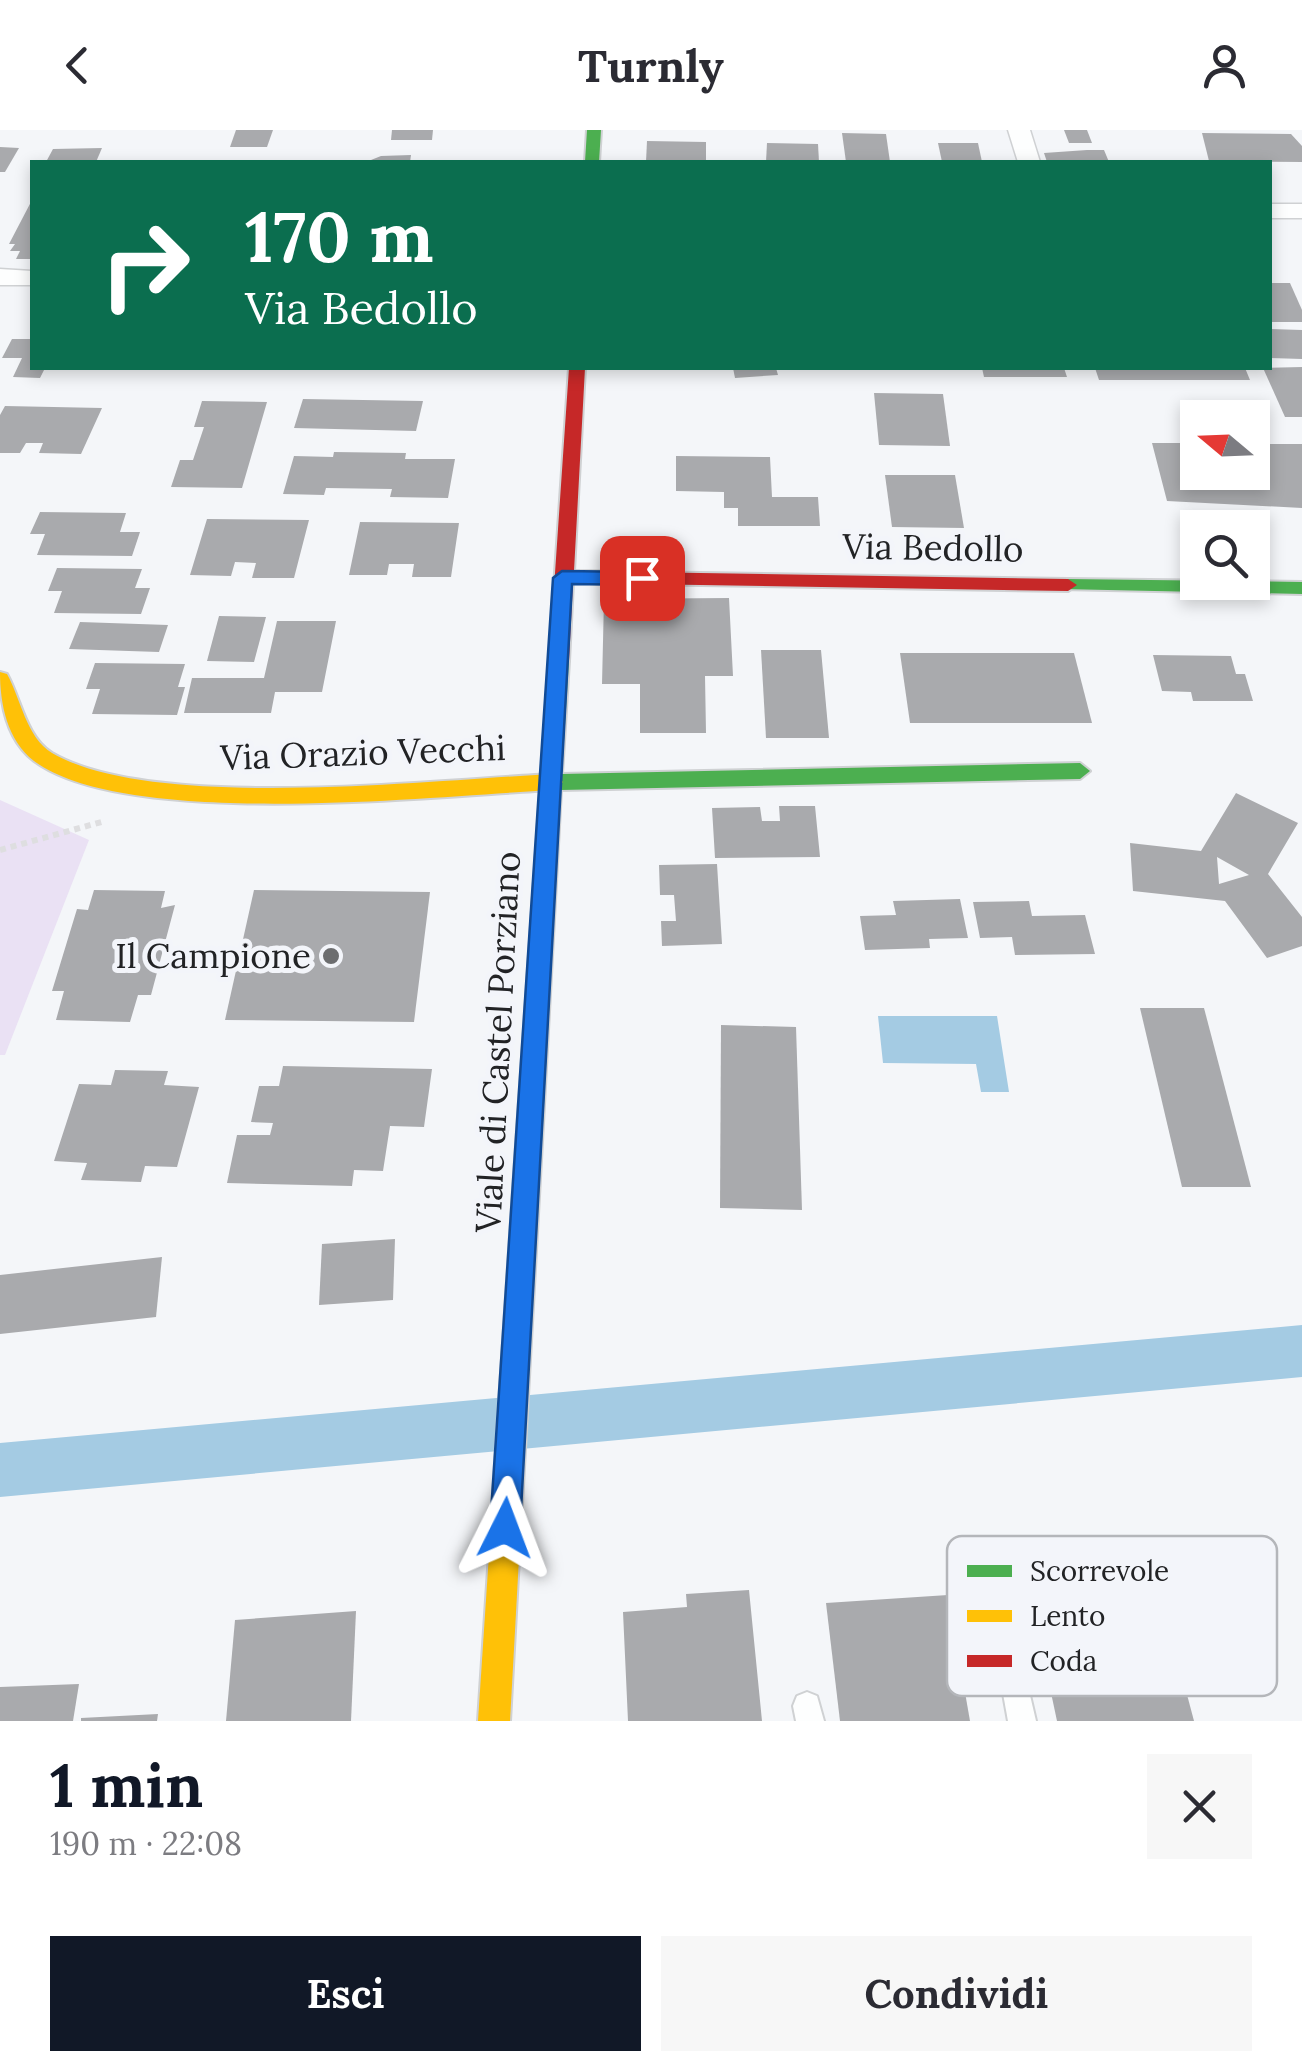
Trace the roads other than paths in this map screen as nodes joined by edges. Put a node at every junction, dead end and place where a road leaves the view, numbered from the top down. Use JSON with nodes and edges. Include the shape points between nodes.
{"nodes":[{"id":1,"x":594,"y":130,"type":"edge"},
{"id":2,"x":1019,"y":130,"type":"edge"},
{"id":3,"x":592,"y":160,"type":"edge"},
{"id":4,"x":1028,"y":160,"type":"edge"},
{"id":5,"x":1272,"y":210,"type":"edge"},
{"id":6,"x":1302,"y":211,"type":"edge"},
{"id":7,"x":0,"y":277,"type":"edge"},
{"id":8,"x":30,"y":278,"type":"edge"},
{"id":9,"x":577,"y":370,"type":"edge"},
{"id":10,"x":562,"y":578,"type":"junction"},
{"id":11,"x":1302,"y":588,"type":"edge"},
{"id":12,"x":0,"y":679,"type":"edge"},
{"id":13,"x":1080,"y":771,"type":"dead end"},
{"id":14,"x":548,"y":782,"type":"junction"},
{"id":15,"x":1017,"y":1696,"type":"edge"},
{"id":16,"x":494,"y":1721,"type":"edge"},
{"id":17,"x":1022,"y":1721,"type":"edge"}],
"edges":[{"from":1,"to":3,"type":"street"},
{"from":2,"to":4,"type":"street"},
{"from":5,"to":6,"type":"street"},
{"from":7,"to":8,"type":"street"},
{"from":9,"to":10,"type":"street","name":"Viale di Castel Porziano"},
{"from":10,"to":11,"type":"street","name":"Via Bedollo"},
{"from":10,"to":14,"type":"street","name":"Viale di Castel Porziano"},
{"from":12,"to":14,"type":"street","name":"Via Orazio Vecchi","via":[[37,752],[65,769],[124,784],[255,794]]},
{"from":13,"to":14,"type":"street","name":"Via Orazio Vecchi"},
{"from":14,"to":16,"type":"street","name":"Viale di Castel Porziano"},
{"from":15,"to":17,"type":"lane"}]}
